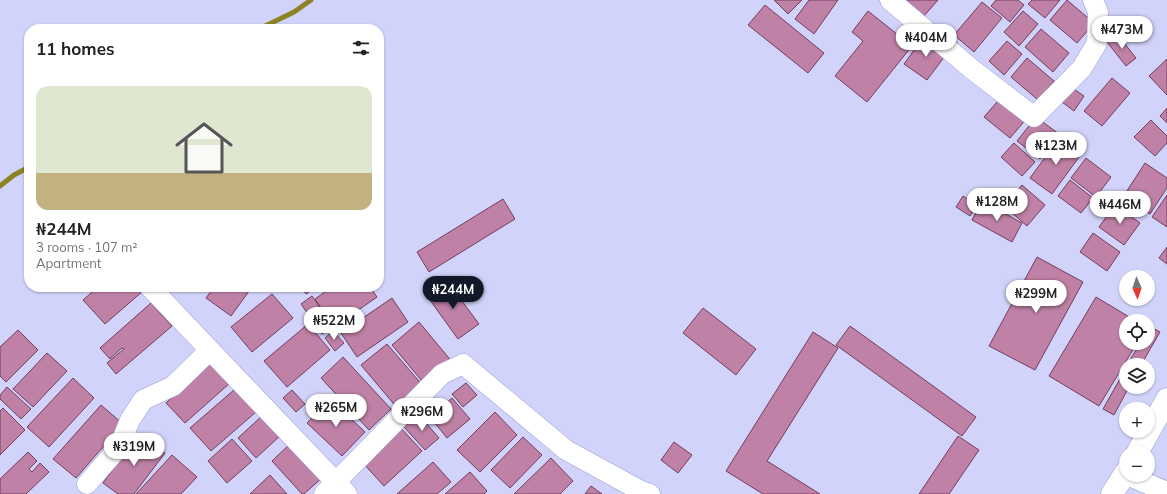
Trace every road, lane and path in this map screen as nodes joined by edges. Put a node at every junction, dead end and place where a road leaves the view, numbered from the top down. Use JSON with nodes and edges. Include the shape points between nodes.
{"nodes":[{"id":1,"x":890,"y":0,"type":"edge"},
{"id":2,"x":1093,"y":0,"type":"edge"},
{"id":3,"x":155,"y":292,"type":"edge"},
{"id":4,"x":210,"y":350,"type":"junction"},
{"id":5,"x":1167,"y":398,"type":"edge"},
{"id":6,"x":1141,"y":446,"type":"edge"},
{"id":7,"x":1120,"y":482,"type":"edge"},
{"id":8,"x":1144,"y":482,"type":"edge"},
{"id":9,"x":87,"y":484,"type":"dead end"},
{"id":10,"x":336,"y":490,"type":"edge"},
{"id":11,"x":1167,"y":492,"type":"edge"},
{"id":12,"x":650,"y":494,"type":"edge"},
{"id":13,"x":1112,"y":494,"type":"edge"}],
"edges":[{"from":1,"to":2,"type":"street","via":[[1034,117],[1082,68],[1097,43],[1098,12]]},
{"from":3,"to":4,"type":"street"},
{"from":4,"to":9,"type":"street","via":[[173,386],[143,400],[130,420],[119,448]]},
{"from":4,"to":10,"type":"street"},
{"from":5,"to":6,"type":"main road"},
{"from":7,"to":13,"type":"main road"},
{"from":8,"to":11,"type":"street"},
{"from":10,"to":12,"type":"street","via":[[442,374],[463,364],[566,450]]}]}
